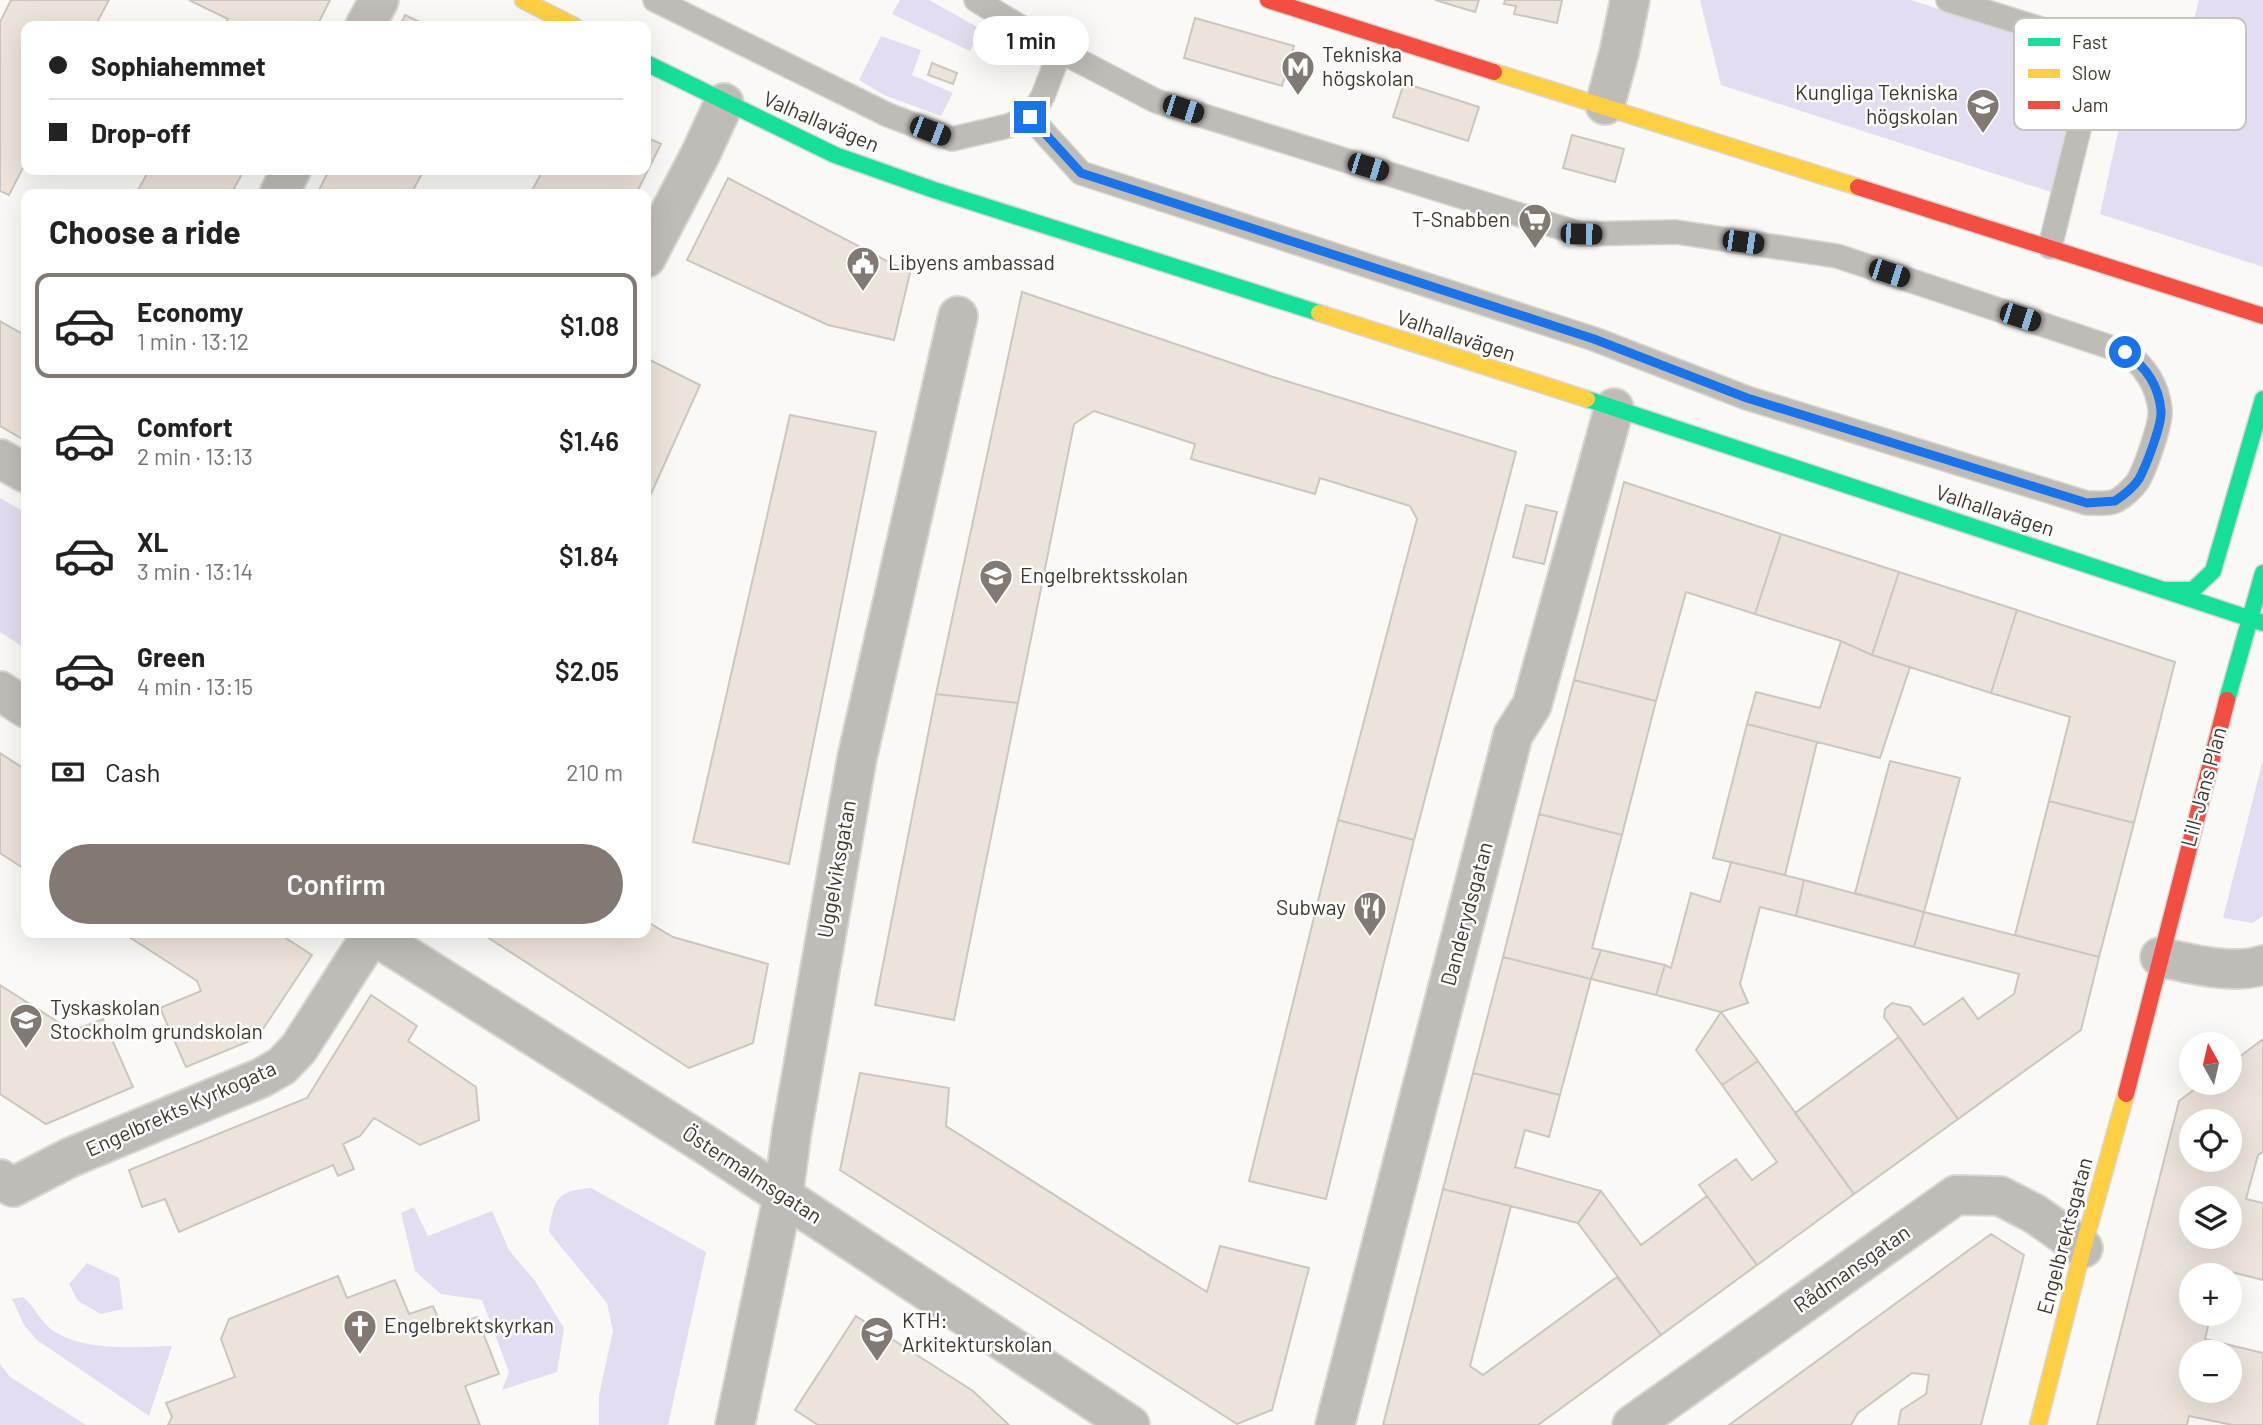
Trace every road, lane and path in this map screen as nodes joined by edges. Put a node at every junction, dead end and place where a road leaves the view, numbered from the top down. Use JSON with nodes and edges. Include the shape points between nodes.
{"nodes":[{"id":1,"x":379,"y":0,"type":"edge"},
{"id":2,"x":523,"y":0,"type":"edge"},
{"id":3,"x":655,"y":0,"type":"edge"},
{"id":4,"x":976,"y":0,"type":"edge"},
{"id":5,"x":1268,"y":0,"type":"edge"},
{"id":6,"x":1629,"y":0,"type":"edge"},
{"id":7,"x":1948,"y":0,"type":"edge"},
{"id":8,"x":2014,"y":20,"type":"edge"},
{"id":9,"x":368,"y":21,"type":"edge"},
{"id":10,"x":564,"y":21,"type":"edge"},
{"id":11,"x":1060,"y":51,"type":"junction"},
{"id":12,"x":651,"y":66,"type":"edge"},
{"id":13,"x":724,"y":103,"type":"junction"},
{"id":14,"x":1605,"y":105,"type":"junction"},
{"id":15,"x":1030,"y":117,"type":"junction"},
{"id":16,"x":2079,"y":130,"type":"edge"},
{"id":17,"x":2050,"y":247,"type":"junction"},
{"id":18,"x":651,"y":248,"type":"edge"},
{"id":19,"x":958,"y":316,"type":"dead end"},
{"id":20,"x":2263,"y":316,"type":"edge"},
{"id":21,"x":2263,"y":400,"type":"edge"},
{"id":22,"x":1614,"y":408,"type":"junction"},
{"id":23,"x":0,"y":459,"type":"edge"},
{"id":24,"x":21,"y":470,"type":"edge"},
{"id":25,"x":2263,"y":573,"type":"edge"},
{"id":26,"x":2166,"y":590,"type":"junction"},
{"id":27,"x":2257,"y":621,"type":"edge"},
{"id":28,"x":0,"y":691,"type":"edge"},
{"id":29,"x":21,"y":705,"type":"edge"},
{"id":30,"x":368,"y":938,"type":"edge"},
{"id":31,"x":379,"y":938,"type":"edge"},
{"id":32,"x":2160,"y":957,"type":"junction"},
{"id":33,"x":2263,"y":965,"type":"edge"},
{"id":34,"x":2134,"y":1059,"type":"joint"},
{"id":35,"x":6,"y":1183,"type":"edge"},
{"id":36,"x":783,"y":1196,"type":"junction"},
{"id":37,"x":2083,"y":1248,"type":"junction"},
{"id":38,"x":734,"y":1425,"type":"edge"},
{"id":39,"x":1130,"y":1425,"type":"edge"},
{"id":40,"x":1335,"y":1425,"type":"edge"},
{"id":41,"x":1632,"y":1425,"type":"edge"},
{"id":42,"x":2038,"y":1425,"type":"edge"}],
"edges":[{"from":1,"to":9,"type":"street"},
{"from":2,"to":10,"type":"main road"},
{"from":3,"to":15,"type":"lane","via":[[888,115],[952,139]]},
{"from":4,"to":11,"type":"lane"},
{"from":5,"to":14,"type":"main road"},
{"from":6,"to":14,"type":"street"},
{"from":7,"to":8,"type":"lane"},
{"from":11,"to":15,"type":"lane"},
{"from":11,"to":15,"type":"lane","via":[[1156,101],[1581,234],[1676,232],[1836,256],[2125,352],[2149,374],[2157,394],[2161,412],[2152,447],[2138,480],[2127,492],[2115,501],[2087,503],[1747,398],[1594,339],[1081,173]]},
{"from":12,"to":13,"type":"main road","name":"Valhallavägen"},
{"from":13,"to":18,"type":"street"},
{"from":13,"to":22,"type":"main road","name":"Valhallavägen","via":[[835,155],[933,190]]},
{"from":14,"to":17,"type":"main road"},
{"from":16,"to":17,"type":"lane"},
{"from":17,"to":20,"type":"main road"},
{"from":19,"to":36,"type":"street","name":"Uggelviksgatan","via":[[857,758]]},
{"from":21,"to":26,"type":"main road","via":[[2213,571],[2193,590]]},
{"from":22,"to":26,"type":"main road","name":"Valhallavägen"},
{"from":22,"to":40,"type":"street","name":"Danderydsgatan","via":[[1532,705],[1513,735]]},
{"from":23,"to":24,"type":"street"},
{"from":25,"to":27,"type":"main road","name":"Lill-Jans Plan"},
{"from":26,"to":27,"type":"main road","name":"Valhallavägen"},
{"from":27,"to":32,"type":"main road","name":"Lill-Jans Plan","via":[[2228,696]]},
{"from":28,"to":29,"type":"street"},
{"from":30,"to":35,"type":"street","name":"Engelbrekts Kyrkogata","via":[[299,1048],[282,1066]]},
{"from":31,"to":36,"type":"street","name":"Östermalmsgatan"},
{"from":32,"to":33,"type":"street","via":[[2248,970]]},
{"from":32,"to":34,"type":"main road","name":"Lill-Jans Plan"},
{"from":34,"to":37,"type":"main road","name":"Engelbrektsgatan"},
{"from":36,"to":38,"type":"street","name":"Uggelviksgatan"},
{"from":36,"to":39,"type":"street","name":"Östermalmsgatan"},
{"from":37,"to":41,"type":"street","name":"Rådmansgatan","via":[[2000,1196],[1956,1195]]},
{"from":37,"to":42,"type":"main road","name":"Engelbrektsgatan"}]}
